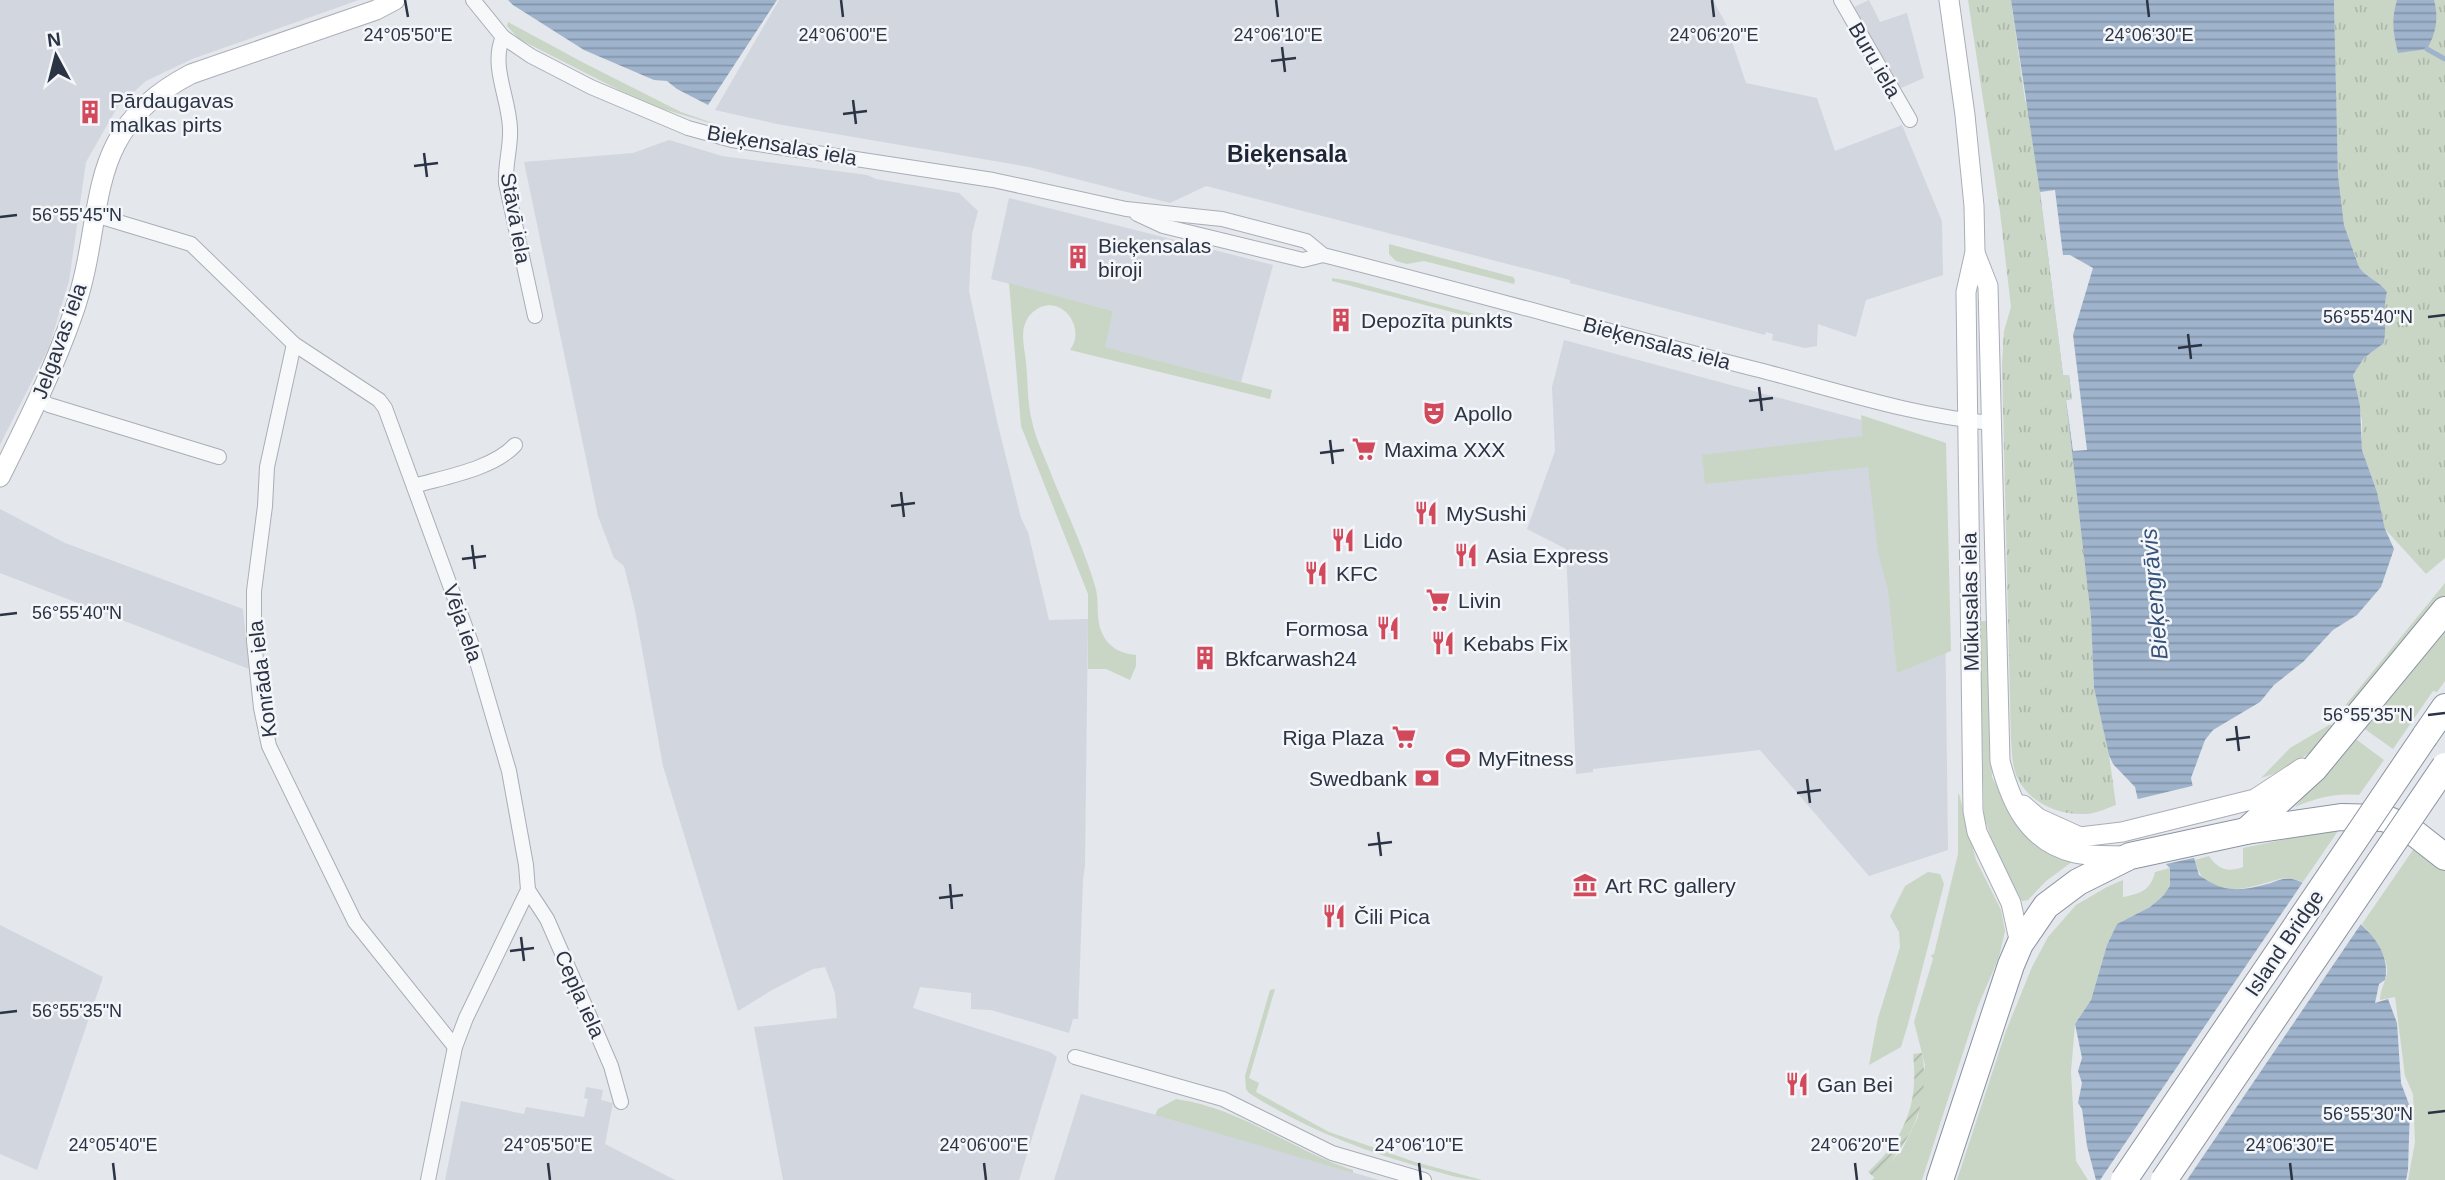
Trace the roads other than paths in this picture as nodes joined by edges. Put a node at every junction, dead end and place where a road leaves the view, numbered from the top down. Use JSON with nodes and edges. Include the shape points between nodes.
{"nodes":[{"id":1,"x":395,"y":0,"type":"edge"},
{"id":2,"x":474,"y":0,"type":"edge"},
{"id":3,"x":1841,"y":0,"type":"edge"},
{"id":4,"x":1949,"y":0,"type":"edge"},
{"id":5,"x":503,"y":37,"type":"junction"},
{"id":6,"x":1910,"y":120,"type":"dead end"},
{"id":7,"x":95,"y":215,"type":"junction"},
{"id":8,"x":1975,"y":252,"type":"junction"},
{"id":9,"x":535,"y":316,"type":"dead end"},
{"id":10,"x":294,"y":344,"type":"junction"},
{"id":11,"x":39,"y":399,"type":"junction"},
{"id":12,"x":1967,"y":421,"type":"junction"},
{"id":13,"x":1992,"y":423,"type":"junction"},
{"id":14,"x":515,"y":445,"type":"dead end"},
{"id":15,"x":219,"y":457,"type":"dead end"},
{"id":16,"x":0,"y":477,"type":"edge"},
{"id":17,"x":414,"y":486,"type":"junction"},
{"id":18,"x":2445,"y":610,"type":"edge"},
{"id":19,"x":2445,"y":707,"type":"edge"},
{"id":20,"x":2327,"y":753,"type":"junction"},
{"id":21,"x":2445,"y":766,"type":"edge"},
{"id":22,"x":2236,"y":833,"type":"junction"},
{"id":23,"x":2126,"y":844,"type":"junction"},
{"id":24,"x":2445,"y":857,"type":"edge"},
{"id":25,"x":528,"y":890,"type":"junction"},
{"id":26,"x":2020,"y":944,"type":"junction"},
{"id":27,"x":456,"y":1047,"type":"junction"},
{"id":28,"x":1075,"y":1057,"type":"dead end"},
{"id":29,"x":621,"y":1102,"type":"dead end"},
{"id":30,"x":428,"y":1180,"type":"edge"},
{"id":31,"x":1424,"y":1180,"type":"edge"},
{"id":32,"x":1940,"y":1180,"type":"edge"},
{"id":33,"x":2124,"y":1180,"type":"edge"},
{"id":34,"x":2164,"y":1180,"type":"edge"}],
"edges":[{"from":1,"to":7,"type":"main road","name":"Jelgavas iela","via":[[167,86],[118,138],[105,166]]},
{"from":2,"to":5,"type":"street","name":"Bieķensalas iela"},
{"from":3,"to":6,"type":"street","name":"Buru iela"},
{"from":4,"to":8,"type":"main road","name":"Mūkusalas iela","via":[[1970,157]]},
{"from":5,"to":9,"type":"street","name":"Stāvā iela","via":[[496,55],[511,131],[506,183]]},
{"from":5,"to":12,"type":"street","name":"Bieķensalas iela","via":[[603,92],[688,128],[732,140],[993,180],[1126,209],[1222,219],[1306,242],[1323,255]]},
{"from":7,"to":10,"type":"street","name":"Vēja iela","via":[[191,244]]},
{"from":7,"to":11,"type":"main road","name":"Jelgavas iela","via":[[75,308]]},
{"from":8,"to":12,"type":"main road","name":"Mūkusalas iela","via":[[1966,292]]},
{"from":8,"to":13,"type":"main road","name":"Mūkusalas iela","via":[[1988,286]]},
{"from":10,"to":17,"type":"street","name":"Vēja iela","via":[[379,400]]},
{"from":10,"to":27,"type":"street","name":"Konrāda iela","via":[[267,467],[254,592],[254,641],[269,746],[355,922]]},
{"from":11,"to":15,"type":"street"},
{"from":11,"to":16,"type":"main road","name":"Jelgavas iela"},
{"from":12,"to":13,"type":"street","name":"Bieķensalas iela"},
{"from":12,"to":26,"type":"main road","name":"Mūkusalas iela","via":[[1973,811],[1977,832],[2011,903]]},
{"from":13,"to":23,"type":"main road","name":"Mūkusalas iela","via":[[2000,761],[2005,781],[2021,817],[2043,839],[2074,853]]},
{"from":14,"to":17,"type":"street","via":[[489,463]]},
{"from":17,"to":25,"type":"street","name":"Vēja iela","via":[[473,648],[509,771]]},
{"from":18,"to":20,"type":"highway"},
{"from":19,"to":33,"type":"highway","name":"Island Bridge","bridge":true},
{"from":20,"to":22,"type":"highway"},
{"from":20,"to":23,"type":"main road","name":"Mūkusalas iela","via":[[2255,799]]},
{"from":21,"to":34,"type":"highway","name":"Island Bridge","bridge":true},
{"from":22,"to":23,"type":"highway","name":"Mūkusalas iela"},
{"from":22,"to":24,"type":"highway","name":"Mūkusalas iela","via":[[2330,818],[2384,818],[2408,828]]},
{"from":23,"to":26,"type":"highway","name":"Mūkusalas iela","via":[[2046,906]]},
{"from":25,"to":27,"type":"street"},
{"from":25,"to":29,"type":"street","name":"Cepļa iela","via":[[547,919],[611,1066]]},
{"from":26,"to":32,"type":"highway","name":"Mūkusalas iela"},
{"from":27,"to":30,"type":"street"},
{"from":28,"to":31,"type":"street","via":[[1223,1099],[1332,1153]]}]}
